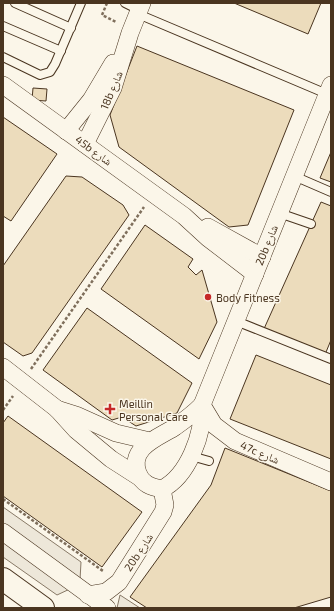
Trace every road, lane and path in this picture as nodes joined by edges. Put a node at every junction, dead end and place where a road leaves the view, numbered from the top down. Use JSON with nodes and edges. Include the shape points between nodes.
{"nodes":[{"id":1,"x":15,"y":3,"type":"edge"},
{"id":2,"x":81,"y":3,"type":"edge"},
{"id":3,"x":107,"y":3,"type":"edge"},
{"id":4,"x":134,"y":15,"type":"edge"},
{"id":5,"x":3,"y":26,"type":"edge"},
{"id":6,"x":71,"y":28,"type":"junction"},
{"id":7,"x":61,"y":51,"type":"junction"},
{"id":8,"x":3,"y":58,"type":"edge"},
{"id":9,"x":3,"y":85,"type":"edge"},
{"id":10,"x":328,"y":99,"type":"edge"},
{"id":11,"x":66,"y":130,"type":"junction"},
{"id":12,"x":85,"y":144,"type":"junction"},
{"id":13,"x":294,"y":176,"type":"junction"},
{"id":14,"x":331,"y":192,"type":"edge"},
{"id":15,"x":153,"y":193,"type":"junction"},
{"id":16,"x":279,"y":213,"type":"junction"},
{"id":17,"x":184,"y":216,"type":"junction"},
{"id":18,"x":311,"y":224,"type":"dead end"},
{"id":19,"x":262,"y":257,"type":"junction"},
{"id":20,"x":255,"y":274,"type":"junction"},
{"id":21,"x":236,"y":321,"type":"junction"},
{"id":22,"x":331,"y":359,"type":"edge"},
{"id":23,"x":3,"y":367,"type":"edge"},
{"id":24,"x":23,"y":381,"type":"junction"},
{"id":25,"x":202,"y":405,"type":"junction"},
{"id":26,"x":57,"y":409,"type":"junction"},
{"id":27,"x":3,"y":410,"type":"edge"},
{"id":28,"x":214,"y":425,"type":"junction"},
{"id":29,"x":150,"y":441,"type":"junction"},
{"id":30,"x":219,"y":442,"type":"dead end"},
{"id":31,"x":191,"y":456,"type":"junction"},
{"id":32,"x":209,"y":461,"type":"dead end"},
{"id":33,"x":139,"y":477,"type":"junction"},
{"id":34,"x":331,"y":482,"type":"edge"},
{"id":35,"x":162,"y":489,"type":"junction"},
{"id":36,"x":3,"y":499,"type":"edge"},
{"id":37,"x":3,"y":532,"type":"edge"},
{"id":38,"x":3,"y":579,"type":"edge"},
{"id":39,"x":119,"y":582,"type":"junction"},
{"id":40,"x":88,"y":595,"type":"junction"},
{"id":41,"x":43,"y":608,"type":"edge"},
{"id":42,"x":107,"y":608,"type":"edge"}],
"edges":[{"from":1,"to":6,"type":"lane"},
{"from":2,"to":6,"type":"lane"},
{"from":3,"to":4,"type":"path","via":[[102,15]]},
{"from":4,"to":10,"type":"lane"},
{"from":4,"to":11,"type":"street","name":"18b شارع","via":[[94,95]]},
{"from":4,"to":12,"type":"street","name":"18b شارع","via":[[113,88]]},
{"from":5,"to":7,"type":"lane"},
{"from":6,"to":7,"type":"lane"},
{"from":7,"to":8,"type":"lane","via":[[53,69],[45,74],[36,73]]},
{"from":9,"to":11,"type":"street","name":"45b شارع"},
{"from":10,"to":13,"type":"street","name":"20b شارع"},
{"from":11,"to":12,"type":"street","name":"45b شارع"},
{"from":12,"to":15,"type":"street","name":"45b شارع"},
{"from":13,"to":14,"type":"lane"},
{"from":13,"to":16,"type":"street","name":"20b شارع"},
{"from":15,"to":17,"type":"street","name":"45b شارع"},
{"from":15,"to":24,"type":"path"},
{"from":16,"to":18,"type":"lane"},
{"from":16,"to":19,"type":"street","name":"20b شارع"},
{"from":17,"to":19,"type":"street","name":"45b شارع"},
{"from":17,"to":20,"type":"street","name":"45b شارع"},
{"from":19,"to":20,"type":"street","name":"20b شارع"},
{"from":20,"to":21,"type":"street","name":"20b شارع"},
{"from":21,"to":22,"type":"lane"},
{"from":21,"to":25,"type":"street","name":"20b شارع"},
{"from":23,"to":24,"type":"street"},
{"from":24,"to":26,"type":"street"},
{"from":24,"to":27,"type":"path"},
{"from":25,"to":28,"type":"street","name":"47c شارع"},
{"from":25,"to":29,"type":"street","via":[[174,428]]},
{"from":25,"to":31,"type":"street","via":[[201,423]]},
{"from":26,"to":29,"type":"street","via":[[116,433]]},
{"from":26,"to":33,"type":"street","via":[[76,430]]},
{"from":28,"to":30,"type":"lane"},
{"from":28,"to":34,"type":"street","name":"47c شارع","via":[[235,441]]},
{"from":29,"to":33,"type":"street","via":[[143,447],[136,462]]},
{"from":31,"to":32,"type":"lane"},
{"from":31,"to":35,"type":"street","via":[[178,478]]},
{"from":33,"to":35,"type":"street","via":[[145,484]]},
{"from":35,"to":39,"type":"street","name":"20b شارع","via":[[165,505],[163,512]]},
{"from":36,"to":39,"type":"path"},
{"from":37,"to":40,"type":"street"},
{"from":38,"to":41,"type":"highway"},
{"from":39,"to":40,"type":"street","name":"20b شارع","via":[[106,592]]},
{"from":40,"to":42,"type":"street"}]}
